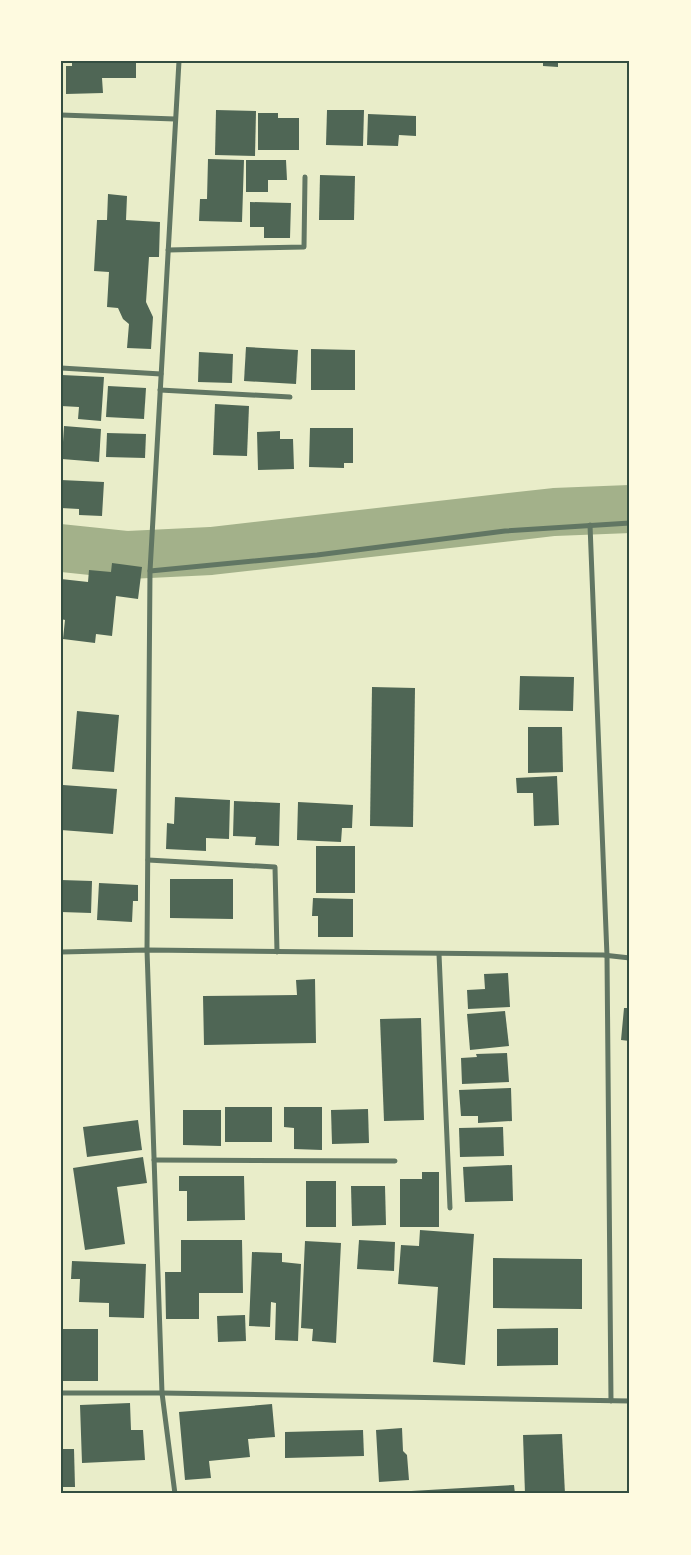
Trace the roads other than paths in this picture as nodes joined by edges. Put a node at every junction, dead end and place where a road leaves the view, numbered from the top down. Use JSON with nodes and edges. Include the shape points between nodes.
{"nodes":[{"id":1,"x":179,"y":61,"type":"edge"},
{"id":2,"x":61,"y":115,"type":"edge"},
{"id":3,"x":175,"y":119,"type":"junction"},
{"id":4,"x":305,"y":177,"type":"dead end"},
{"id":5,"x":168,"y":250,"type":"junction"},
{"id":6,"x":61,"y":368,"type":"edge"},
{"id":7,"x":161,"y":374,"type":"junction"},
{"id":8,"x":160,"y":390,"type":"junction"},
{"id":9,"x":290,"y":397,"type":"dead end"},
{"id":10,"x":630,"y":523,"type":"edge"},
{"id":11,"x":590,"y":525,"type":"junction"},
{"id":12,"x":150,"y":571,"type":"junction"},
{"id":13,"x":148,"y":860,"type":"junction"},
{"id":14,"x":147,"y":950,"type":"junction"},
{"id":15,"x":61,"y":952,"type":"edge"},
{"id":16,"x":277,"y":952,"type":"junction"},
{"id":17,"x":439,"y":954,"type":"junction"},
{"id":18,"x":607,"y":956,"type":"junction"},
{"id":19,"x":630,"y":958,"type":"edge"},
{"id":20,"x":154,"y":1160,"type":"junction"},
{"id":21,"x":395,"y":1161,"type":"dead end"},
{"id":22,"x":450,"y":1208,"type":"dead end"},
{"id":23,"x":162,"y":1393,"type":"junction"},
{"id":24,"x":61,"y":1394,"type":"edge"},
{"id":25,"x":611,"y":1401,"type":"junction"},
{"id":26,"x":630,"y":1401,"type":"edge"},
{"id":27,"x":175,"y":1494,"type":"edge"}],
"edges":[{"from":1,"to":3,"type":"street"},
{"from":2,"to":3,"type":"street"},
{"from":3,"to":5,"type":"street"},
{"from":4,"to":5,"type":"street","via":[[304,247]]},
{"from":5,"to":7,"type":"street"},
{"from":6,"to":7,"type":"street"},
{"from":7,"to":8,"type":"street"},
{"from":8,"to":9,"type":"street"},
{"from":8,"to":12,"type":"street"},
{"from":10,"to":11,"type":"street"},
{"from":11,"to":12,"type":"street","via":[[506,531],[317,555]]},
{"from":11,"to":18,"type":"street"},
{"from":12,"to":13,"type":"street"},
{"from":13,"to":14,"type":"street"},
{"from":13,"to":16,"type":"street","via":[[275,868]]},
{"from":14,"to":15,"type":"street"},
{"from":14,"to":16,"type":"street"},
{"from":14,"to":20,"type":"street"},
{"from":16,"to":17,"type":"street"},
{"from":17,"to":18,"type":"street"},
{"from":17,"to":22,"type":"street"},
{"from":18,"to":19,"type":"street"},
{"from":18,"to":25,"type":"street"},
{"from":20,"to":21,"type":"street"},
{"from":20,"to":23,"type":"street"},
{"from":23,"to":24,"type":"street"},
{"from":23,"to":25,"type":"street"},
{"from":23,"to":27,"type":"street"},
{"from":25,"to":26,"type":"street"}]}
